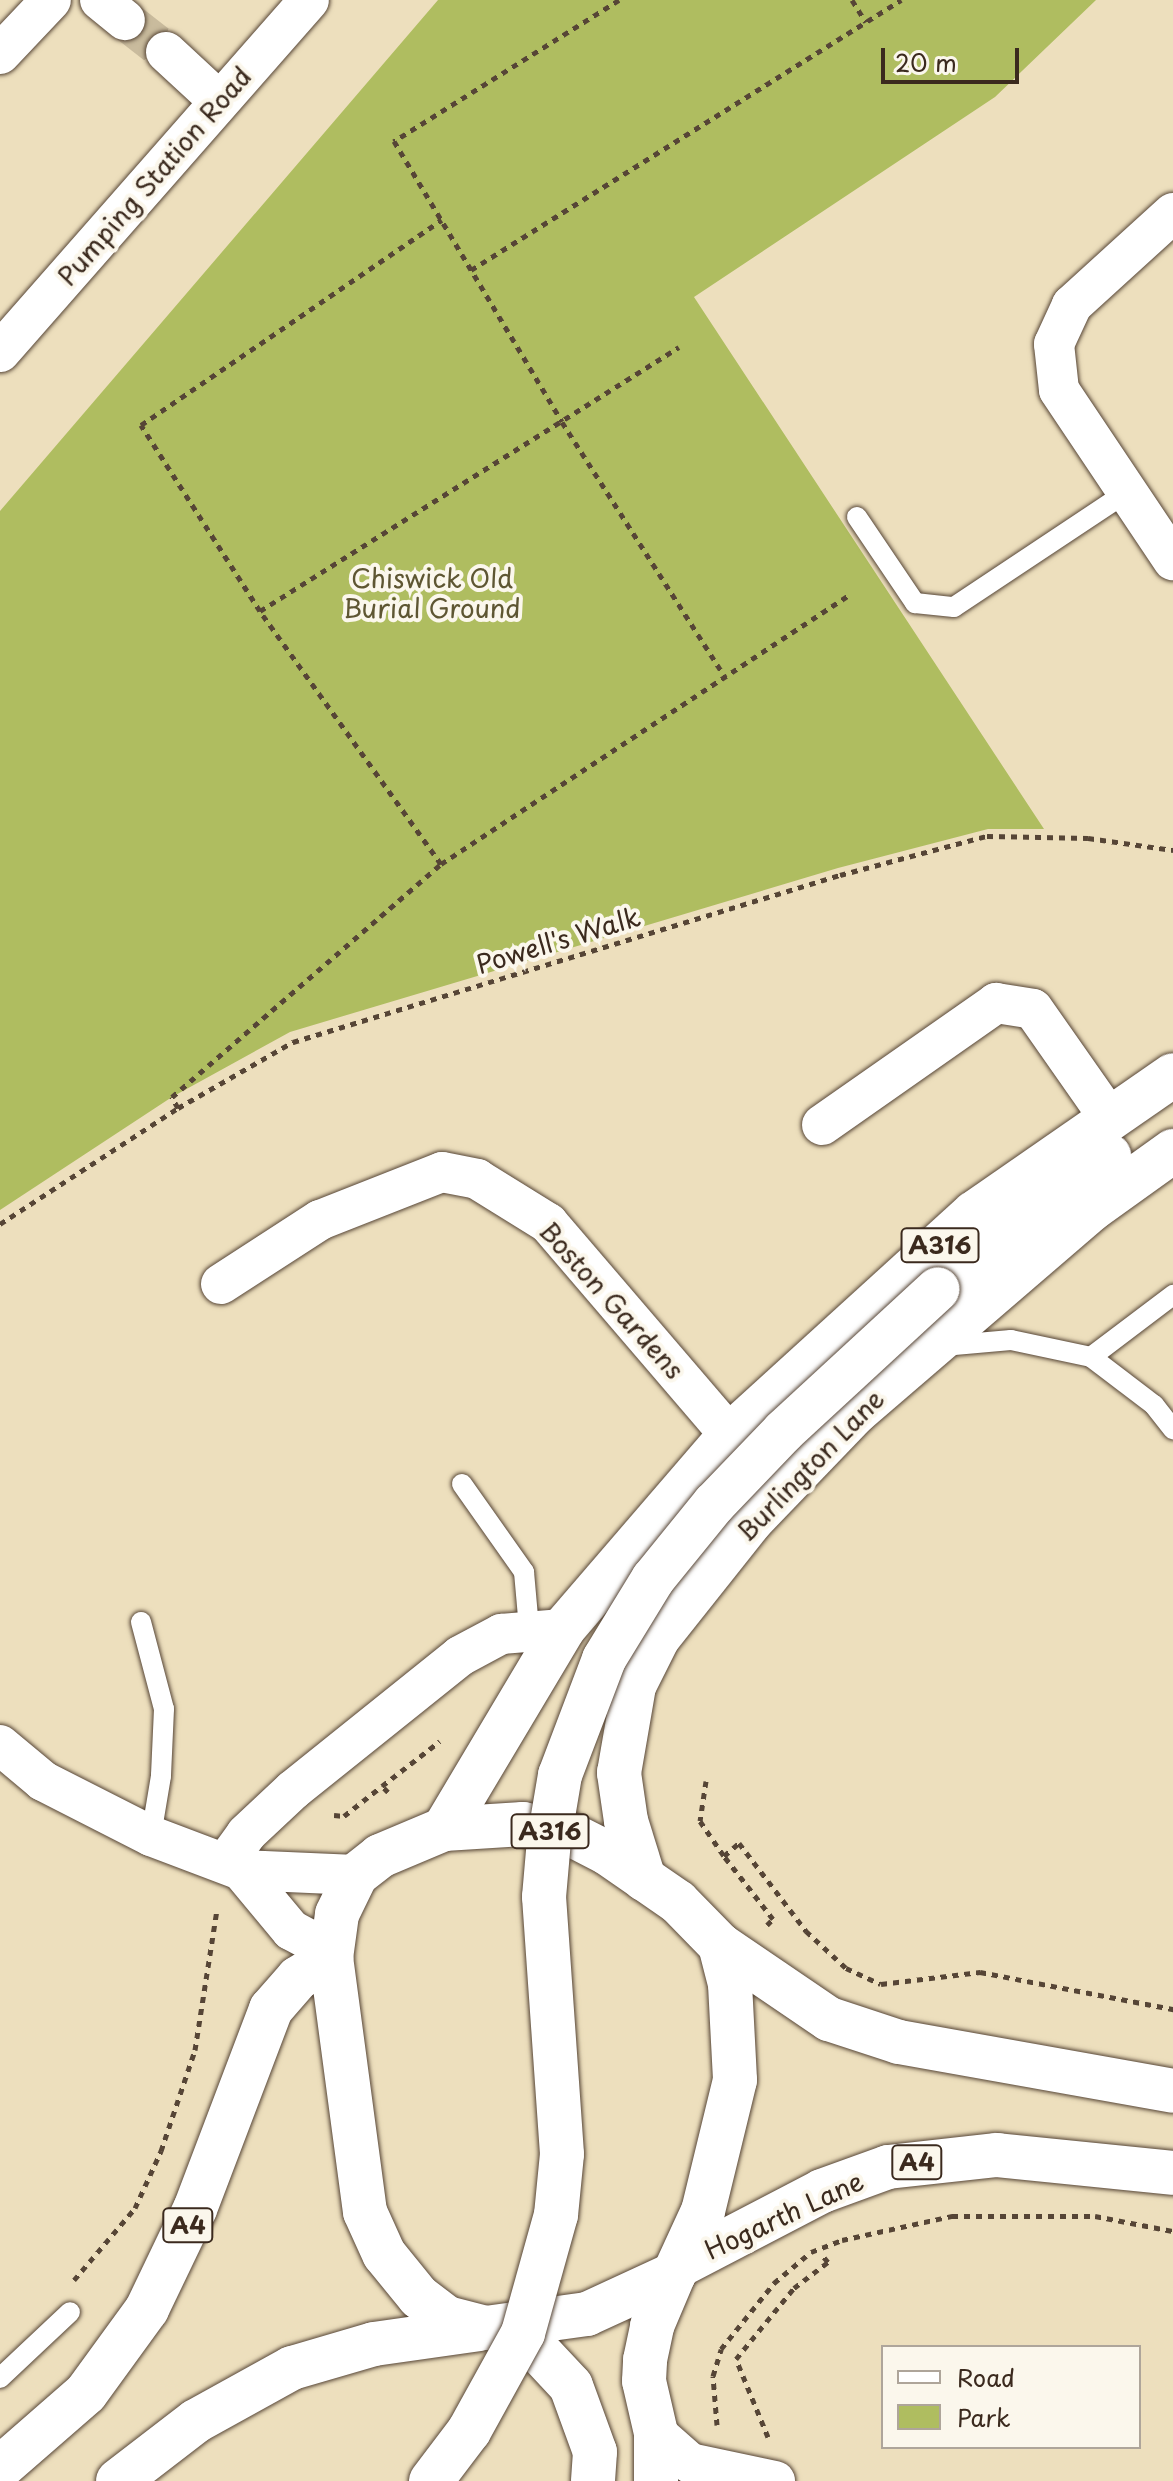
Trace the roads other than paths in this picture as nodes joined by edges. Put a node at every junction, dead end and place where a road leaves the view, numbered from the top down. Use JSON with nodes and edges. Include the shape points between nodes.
{"nodes":[{"id":1,"x":51,"y":0,"type":"edge"},
{"id":2,"x":309,"y":0,"type":"edge"},
{"id":3,"x":166,"y":52,"type":"tunnel mouth"},
{"id":4,"x":0,"y":54,"type":"edge"},
{"id":5,"x":219,"y":101,"type":"junction"},
{"id":6,"x":1173,"y":213,"type":"edge"},
{"id":7,"x":0,"y":352,"type":"edge"},
{"id":8,"x":1127,"y":492,"type":"junction"},
{"id":9,"x":857,"y":517,"type":"dead end"},
{"id":10,"x":1173,"y":560,"type":"edge"},
{"id":11,"x":1173,"y":1075,"type":"edge"},
{"id":12,"x":1173,"y":1111,"type":"edge"},
{"id":13,"x":1110,"y":1119,"type":"junction"},
{"id":14,"x":822,"y":1125,"type":"dead end"},
{"id":15,"x":1173,"y":1151,"type":"edge"},
{"id":16,"x":221,"y":1284,"type":"dead end"},
{"id":17,"x":1173,"y":1295,"type":"edge"},
{"id":18,"x":930,"y":1347,"type":"junction"},
{"id":19,"x":1091,"y":1357,"type":"junction"},
{"id":20,"x":1173,"y":1429,"type":"edge"},
{"id":21,"x":730,"y":1435,"type":"junction"},
{"id":22,"x":462,"y":1484,"type":"dead end"},
{"id":23,"x":141,"y":1622,"type":"dead end"},
{"id":24,"x":546,"y":1628,"type":"junction"},
{"id":25,"x":0,"y":1745,"type":"edge"},
{"id":26,"x":444,"y":1829,"type":"junction"},
{"id":27,"x":151,"y":1836,"type":"junction"},
{"id":28,"x":234,"y":1866,"type":"junction"},
{"id":29,"x":356,"y":1875,"type":"junction"},
{"id":30,"x":644,"y":1879,"type":"junction"},
{"id":31,"x":720,"y":1945,"type":"junction"},
{"id":32,"x":331,"y":1955,"type":"junction"},
{"id":33,"x":1173,"y":2091,"type":"edge"},
{"id":34,"x":1173,"y":2173,"type":"edge"},
{"id":35,"x":678,"y":2269,"type":"junction"},
{"id":36,"x":70,"y":2312,"type":"dead end"},
{"id":37,"x":500,"y":2327,"type":"junction"},
{"id":38,"x":0,"y":2378,"type":"edge"},
{"id":39,"x":656,"y":2433,"type":"junction"},
{"id":40,"x":0,"y":2468,"type":"edge"},
{"id":41,"x":118,"y":2481,"type":"edge"},
{"id":42,"x":431,"y":2481,"type":"edge"},
{"id":43,"x":593,"y":2481,"type":"edge"},
{"id":44,"x":656,"y":2481,"type":"edge"},
{"id":45,"x":775,"y":2481,"type":"edge"}],
"edges":[{"from":1,"to":4,"type":"street"},
{"from":2,"to":5,"type":"street","name":"Pumping Station Road"},
{"from":3,"to":5,"type":"street"},
{"from":5,"to":7,"type":"street","name":"Pumping Station Road"},
{"from":6,"to":8,"type":"street","via":[[1072,305],[1054,344],[1059,390]]},
{"from":8,"to":9,"type":"lane","via":[[954,607],[915,603]]},
{"from":8,"to":10,"type":"street"},
{"from":11,"to":13,"type":"main road","number":"A316"},
{"from":12,"to":42,"type":"main road","number":"A316","bridge":true,"via":[[1078,1177],[938,1289],[784,1431],[714,1504],[653,1579],[604,1659],[560,1775],[544,1897],[562,2154],[556,2215],[523,2333],[469,2431]]},
{"from":13,"to":14,"type":"street","via":[[1033,1009],[996,1003]]},
{"from":13,"to":21,"type":"main road","number":"A316","via":[[974,1213]]},
{"from":15,"to":18,"type":"main road","name":"Burlington Lane","number":"A316","via":[[1092,1209]]},
{"from":16,"to":21,"type":"street","name":"Boston Gardens","via":[[320,1220],[442,1172],[477,1179],[548,1223]]},
{"from":17,"to":19,"type":"lane"},
{"from":18,"to":19,"type":"lane","via":[[1011,1340]]},
{"from":18,"to":30,"type":"main road","name":"Burlington Lane","number":"A316","via":[[856,1412],[751,1521],[658,1638],[634,1686],[619,1773],[626,1821]]},
{"from":19,"to":20,"type":"lane","via":[[1154,1405]]},
{"from":21,"to":24,"type":"main road","number":"A316"},
{"from":22,"to":24,"type":"lane","via":[[524,1572]]},
{"from":23,"to":27,"type":"lane","via":[[164,1709]]},
{"from":24,"to":26,"type":"main road","number":"A316"},
{"from":24,"to":28,"type":"street","via":[[501,1634],[460,1656],[293,1790],[246,1834]]},
{"from":25,"to":27,"type":"street","via":[[43,1781]]},
{"from":26,"to":29,"type":"main road","via":[[380,1856]]},
{"from":26,"to":30,"type":"main road","via":[[523,1824],[574,1836]]},
{"from":27,"to":28,"type":"street"},
{"from":28,"to":29,"type":"street"},
{"from":28,"to":32,"type":"street","via":[[291,1930]]},
{"from":29,"to":32,"type":"main road","via":[[337,1914]]},
{"from":30,"to":31,"type":"main road","via":[[678,1902]]},
{"from":31,"to":33,"type":"main road","via":[[777,1987],[843,2024],[899,2042]]},
{"from":31,"to":35,"type":"main road","via":[[730,1984],[735,2080],[716,2168]]},
{"from":32,"to":37,"type":"main road","via":[[365,2212],[384,2254],[419,2297],[447,2318]]},
{"from":32,"to":40,"type":"main road","number":"A4","via":[[298,1978],[271,2009],[195,2209],[147,2309],[86,2393]]},
{"from":34,"to":35,"type":"main road","name":"Hogarth Lane","number":"A4","via":[[997,2155],[888,2167],[822,2191]]},
{"from":35,"to":37,"type":"main road","name":"Hogarth Lane","via":[[587,2314]]},
{"from":35,"to":39,"type":"main road","via":[[652,2326],[645,2360],[644,2381]]},
{"from":36,"to":38,"type":"lane"},
{"from":37,"to":41,"type":"main road","name":"Hogarth Lane","via":[[374,2344],[292,2368],[208,2413]]},
{"from":37,"to":43,"type":"main road","via":[[571,2386],[595,2452]]},
{"from":39,"to":44,"type":"main road"},
{"from":39,"to":45,"type":"street","via":[[690,2463]]}]}
